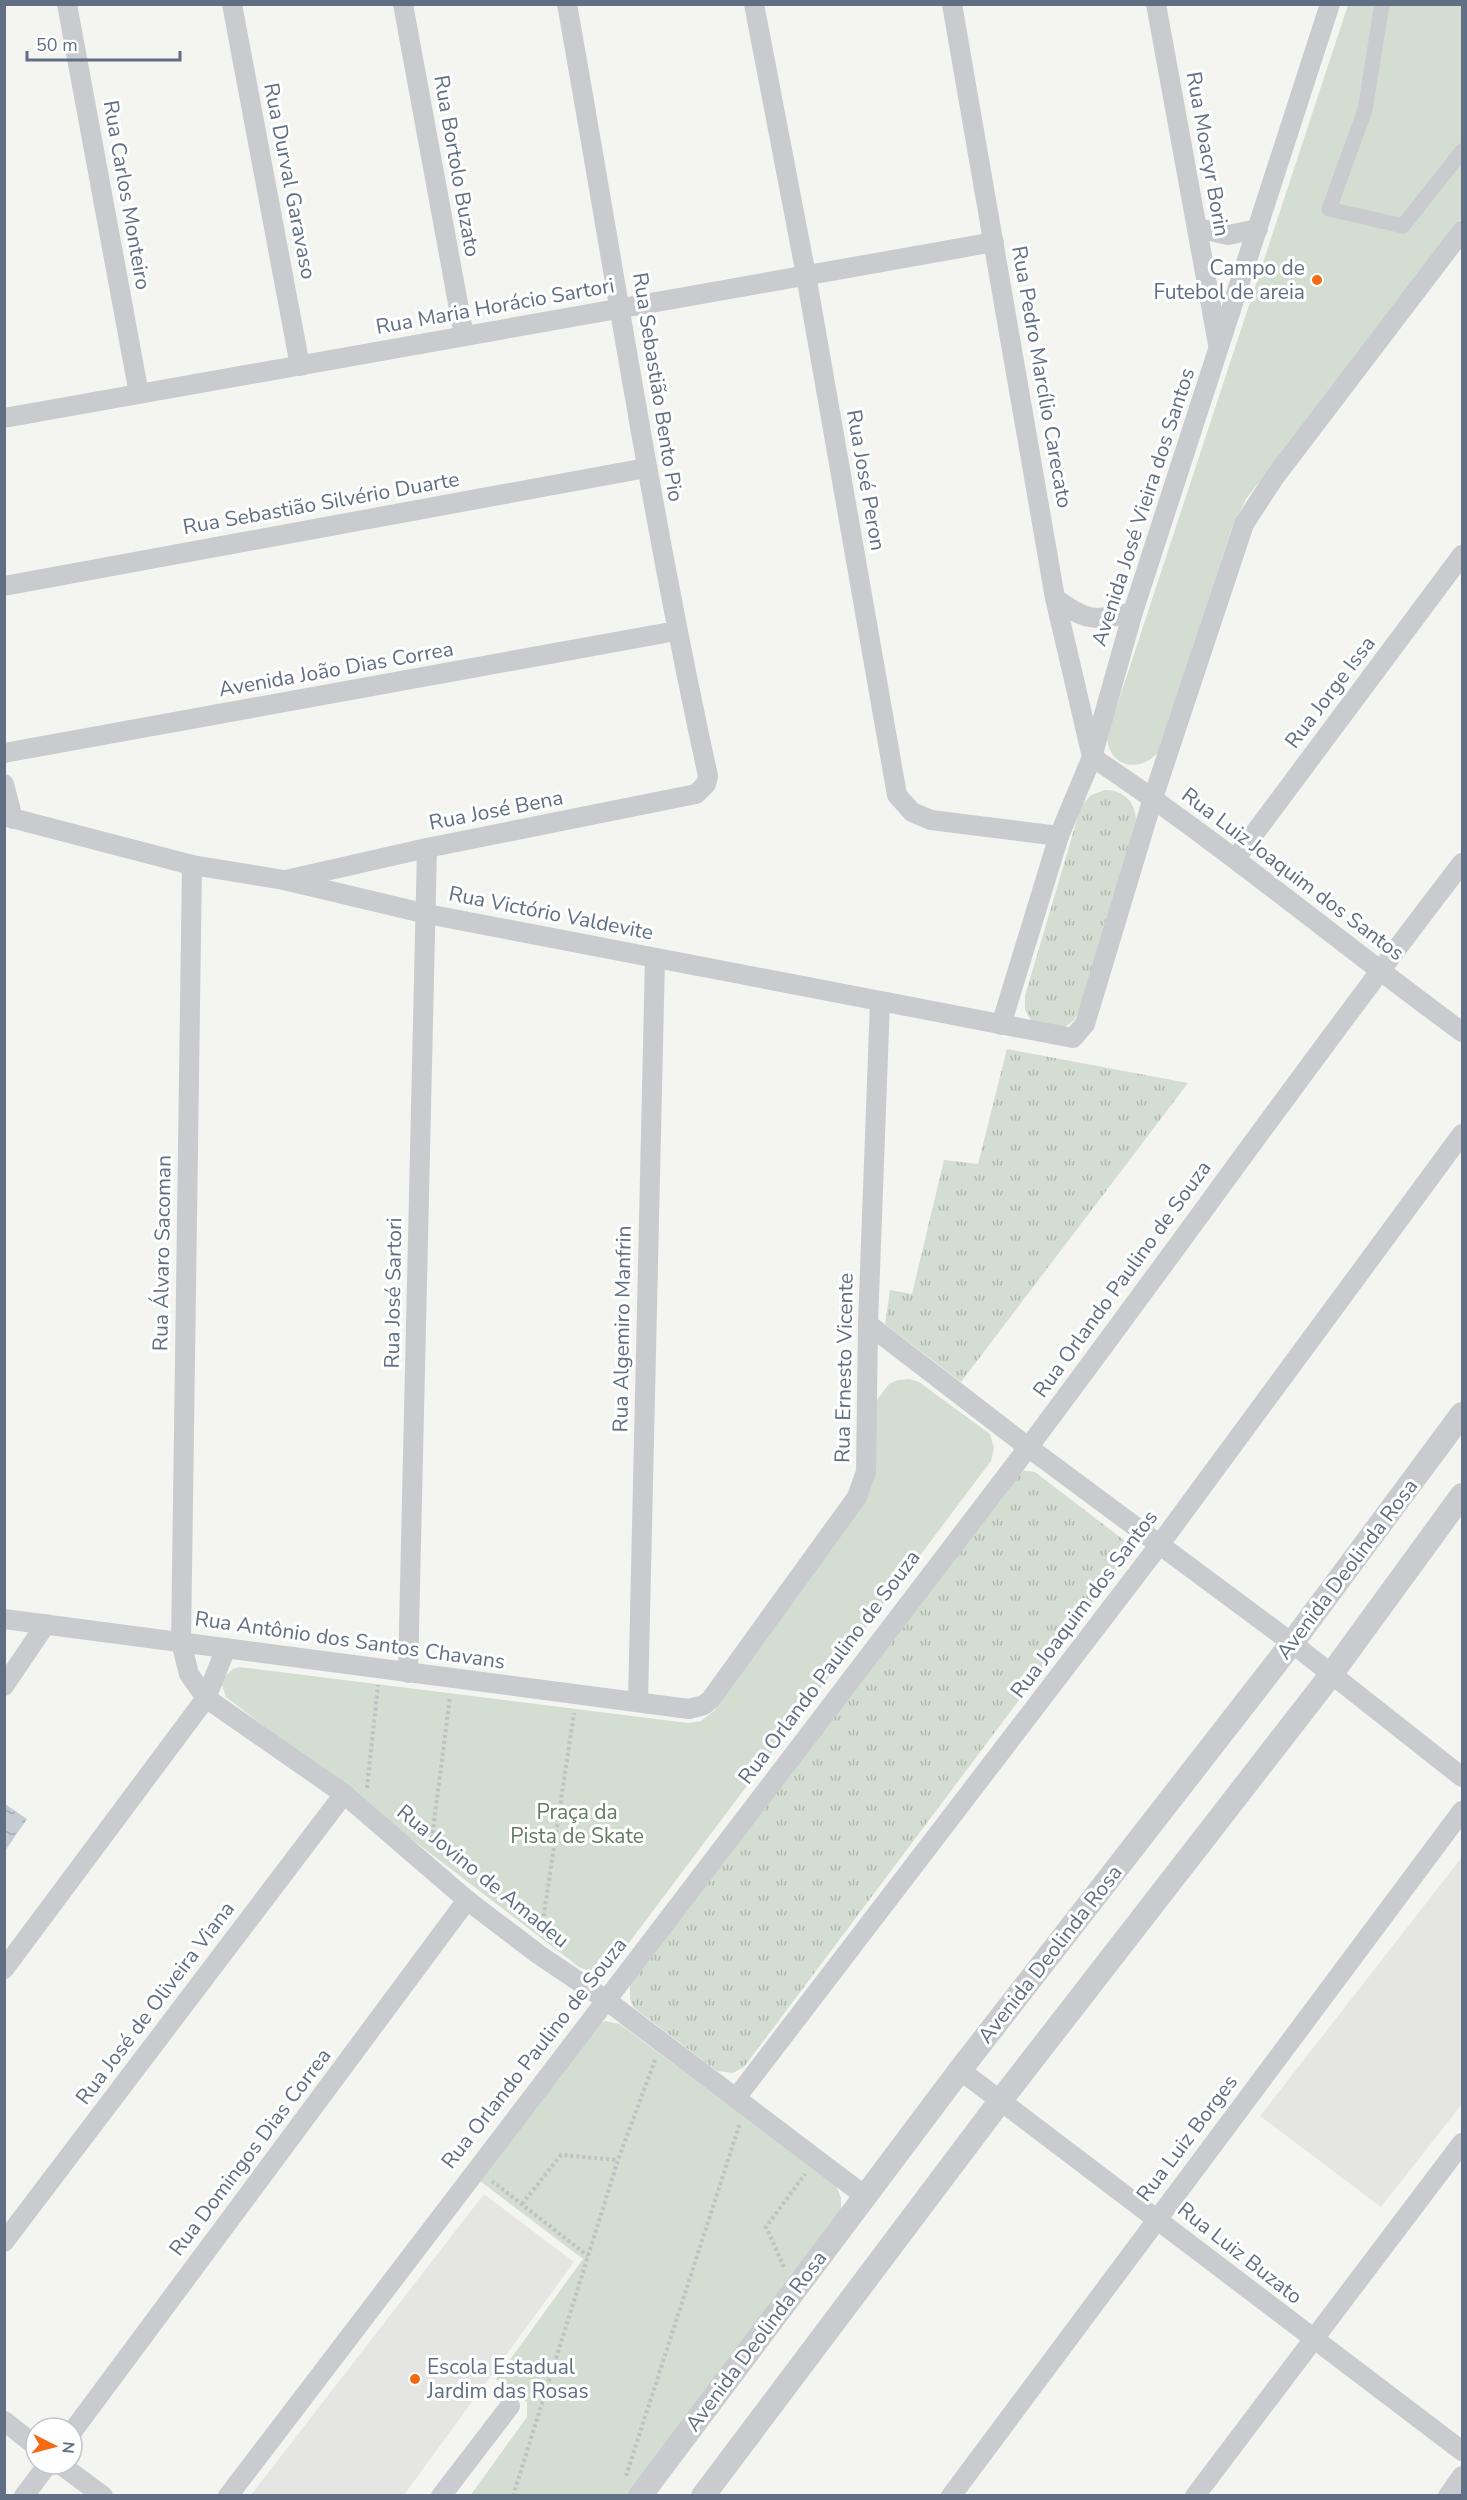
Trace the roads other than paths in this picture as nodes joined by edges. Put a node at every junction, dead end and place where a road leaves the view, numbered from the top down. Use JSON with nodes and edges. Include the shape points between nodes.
{"nodes":[{"id":1,"x":67,"y":4,"type":"edge"},
{"id":2,"x":232,"y":4,"type":"edge"},
{"id":3,"x":403,"y":4,"type":"edge"},
{"id":4,"x":567,"y":4,"type":"edge"},
{"id":5,"x":754,"y":4,"type":"edge"},
{"id":6,"x":952,"y":4,"type":"edge"},
{"id":7,"x":1156,"y":4,"type":"edge"},
{"id":8,"x":1330,"y":4,"type":"edge"},
{"id":9,"x":1382,"y":4,"type":"edge"},
{"id":10,"x":1462,"y":151,"type":"edge"},
{"id":11,"x":1197,"y":228,"type":"junction"},
{"id":12,"x":1258,"y":229,"type":"junction"},
{"id":13,"x":1462,"y":231,"type":"edge"},
{"id":14,"x":994,"y":242,"type":"junction"},
{"id":15,"x":806,"y":275,"type":"junction"},
{"id":16,"x":621,"y":308,"type":"junction"},
{"id":17,"x":464,"y":336,"type":"junction"},
{"id":18,"x":1219,"y":348,"type":"junction"},
{"id":19,"x":300,"y":366,"type":"junction"},
{"id":20,"x":139,"y":394,"type":"junction"},
{"id":21,"x":4,"y":418,"type":"edge"},
{"id":22,"x":646,"y":468,"type":"junction"},
{"id":23,"x":1462,"y":555,"type":"edge"},
{"id":24,"x":4,"y":585,"type":"edge"},
{"id":25,"x":1055,"y":598,"type":"junction"},
{"id":26,"x":1133,"y":612,"type":"junction"},
{"id":27,"x":676,"y":631,"type":"junction"},
{"id":28,"x":4,"y":753,"type":"edge"},
{"id":29,"x":1092,"y":757,"type":"junction"},
{"id":30,"x":708,"y":776,"type":"joint"},
{"id":31,"x":4,"y":784,"type":"edge"},
{"id":32,"x":1153,"y":798,"type":"junction"},
{"id":33,"x":9,"y":818,"type":"edge"},
{"id":34,"x":1059,"y":836,"type":"junction"},
{"id":35,"x":427,"y":848,"type":"junction"},
{"id":36,"x":1236,"y":858,"type":"junction"},
{"id":37,"x":1462,"y":863,"type":"edge"},
{"id":38,"x":192,"y":865,"type":"junction"},
{"id":39,"x":284,"y":880,"type":"junction"},
{"id":40,"x":427,"y":914,"type":"junction"},
{"id":41,"x":655,"y":958,"type":"junction"},
{"id":42,"x":1379,"y":971,"type":"junction"},
{"id":43,"x":880,"y":1001,"type":"junction"},
{"id":44,"x":1001,"y":1025,"type":"junction"},
{"id":45,"x":1462,"y":1032,"type":"edge"},
{"id":46,"x":1462,"y":1134,"type":"edge"},
{"id":47,"x":868,"y":1324,"type":"junction"},
{"id":48,"x":1462,"y":1414,"type":"edge"},
{"id":49,"x":1028,"y":1447,"type":"junction"},
{"id":50,"x":1462,"y":1495,"type":"edge"},
{"id":51,"x":1160,"y":1544,"type":"junction"},
{"id":52,"x":4,"y":1619,"type":"edge"},
{"id":53,"x":46,"y":1624,"type":"junction"},
{"id":54,"x":181,"y":1642,"type":"junction"},
{"id":55,"x":1292,"y":1643,"type":"junction"},
{"id":56,"x":226,"y":1648,"type":"junction"},
{"id":57,"x":408,"y":1673,"type":"junction"},
{"id":58,"x":1330,"y":1676,"type":"junction"},
{"id":59,"x":4,"y":1686,"type":"edge"},
{"id":60,"x":206,"y":1698,"type":"junction"},
{"id":61,"x":638,"y":1702,"type":"junction"},
{"id":62,"x":689,"y":1708,"type":"joint"},
{"id":63,"x":1462,"y":1777,"type":"edge"},
{"id":64,"x":344,"y":1794,"type":"junction"},
{"id":65,"x":1462,"y":1811,"type":"edge"},
{"id":66,"x":467,"y":1900,"type":"junction"},
{"id":67,"x":4,"y":1969,"type":"edge"},
{"id":68,"x":606,"y":2000,"type":"junction"},
{"id":69,"x":960,"y":2070,"type":"junction"},
{"id":70,"x":1001,"y":2100,"type":"junction"},
{"id":71,"x":741,"y":2102,"type":"junction"},
{"id":72,"x":1462,"y":2143,"type":"edge"},
{"id":73,"x":865,"y":2196,"type":"junction"},
{"id":74,"x":1157,"y":2218,"type":"junction"},
{"id":75,"x":4,"y":2242,"type":"edge"},
{"id":76,"x":1313,"y":2340,"type":"junction"},
{"id":77,"x":510,"y":2406,"type":"dead end"},
{"id":78,"x":84,"y":2416,"type":"edge"},
{"id":79,"x":4,"y":2421,"type":"edge"},
{"id":80,"x":24,"y":2436,"type":"edge"},
{"id":81,"x":1462,"y":2451,"type":"edge"},
{"id":82,"x":39,"y":2476,"type":"edge"},
{"id":83,"x":76,"y":2476,"type":"edge"},
{"id":84,"x":1462,"y":2476,"type":"edge"},
{"id":85,"x":632,"y":2490,"type":"edge"},
{"id":86,"x":24,"y":2496,"type":"edge"},
{"id":87,"x":103,"y":2496,"type":"edge"},
{"id":88,"x":228,"y":2496,"type":"edge"},
{"id":89,"x":441,"y":2496,"type":"edge"},
{"id":90,"x":703,"y":2496,"type":"edge"},
{"id":91,"x":951,"y":2496,"type":"edge"},
{"id":92,"x":1195,"y":2496,"type":"edge"},
{"id":93,"x":1448,"y":2496,"type":"edge"}],
"edges":[{"from":1,"to":20,"type":"street","name":"Rua Carlos Monteiro"},
{"from":2,"to":19,"type":"street","name":"Rua Durval Garavaso"},
{"from":3,"to":17,"type":"street","name":"Rua Bortolo Buzato"},
{"from":4,"to":16,"type":"street","name":"Rua Sebastião Bento Pio"},
{"from":5,"to":15,"type":"street","name":"Rua José Peron"},
{"from":6,"to":14,"type":"street","name":"Rua Pedro Marcílio Carecato"},
{"from":7,"to":11,"type":"street","name":"Rua Moacyr Borin"},
{"from":8,"to":12,"type":"street","name":"Avenida José Vieira dos Santos"},
{"from":9,"to":10,"type":"street","via":[[1365,110],[1329,209],[1402,226]]},
{"from":11,"to":12,"type":"street","via":[[1228,235]]},
{"from":11,"to":18,"type":"street","name":"Rua Moacyr Borin"},
{"from":12,"to":18,"type":"street","name":"Avenida José Vieira dos Santos"},
{"from":13,"to":32,"type":"street","via":[[1274,478],[1244,524]]},
{"from":14,"to":15,"type":"street","name":"Rua Maria Horácio Sartori"},
{"from":14,"to":25,"type":"street","name":"Rua Pedro Marcílio Carecato"},
{"from":15,"to":16,"type":"street","name":"Rua Maria Horácio Sartori"},
{"from":15,"to":34,"type":"street","name":"Rua José Peron","via":[[897,795],[912,812],[931,820]]},
{"from":16,"to":17,"type":"street","name":"Rua Maria Horácio Sartori"},
{"from":16,"to":22,"type":"street","name":"Rua Sebastião Bento Pio"},
{"from":17,"to":19,"type":"street","name":"Rua Maria Horácio Sartori"},
{"from":18,"to":26,"type":"street","name":"Avenida José Vieira dos Santos"},
{"from":19,"to":20,"type":"street","name":"Rua Maria Horácio Sartori"},
{"from":20,"to":21,"type":"street","name":"Rua Maria Horácio Sartori"},
{"from":22,"to":24,"type":"street","name":"Rua Sebastião Silvério Duarte"},
{"from":22,"to":27,"type":"street","name":"Rua Sebastião Bento Pio"},
{"from":23,"to":36,"type":"street","name":"Rua Jorge Issa"},
{"from":25,"to":26,"type":"street","via":[[1077,614],[1101,619]]},
{"from":25,"to":29,"type":"street","name":"Rua Pedro Marcílio Carecato"},
{"from":26,"to":29,"type":"street","name":"Avenida José Vieira dos Santos"},
{"from":27,"to":28,"type":"street","name":"Avenida João Dias Correa"},
{"from":27,"to":30,"type":"street","name":"Rua Sebastião Bento Pio"},
{"from":29,"to":32,"type":"street","name":"Rua Luiz Joaquim dos Santos"},
{"from":29,"to":34,"type":"street","name":"Avenida José Vieira dos Santos"},
{"from":30,"to":35,"type":"street","name":"Rua José Bena","via":[[696,794]]},
{"from":31,"to":33,"type":"street"},
{"from":32,"to":36,"type":"street","name":"Rua Luiz Joaquim dos Santos"},
{"from":32,"to":44,"type":"street","name":"Rua Victório Valdevite","via":[[1085,1024],[1068,1038]]},
{"from":33,"to":38,"type":"street","name":"Rua Victório Valdevite"},
{"from":34,"to":44,"type":"street","name":"Avenida José Vieira dos Santos"},
{"from":35,"to":39,"type":"street","name":"Rua José Bena"},
{"from":35,"to":40,"type":"street","name":"Rua José Sartori"},
{"from":36,"to":42,"type":"street","name":"Rua Luiz Joaquim dos Santos"},
{"from":37,"to":42,"type":"street","name":"Rua Orlando Paulino de Souza"},
{"from":38,"to":39,"type":"street","name":"Rua Victório Valdevite"},
{"from":38,"to":54,"type":"street","name":"Rua Álvaro Sacoman"},
{"from":39,"to":40,"type":"street","name":"Rua Victório Valdevite"},
{"from":40,"to":41,"type":"street","name":"Rua Victório Valdevite"},
{"from":40,"to":57,"type":"street","name":"Rua José Sartori"},
{"from":41,"to":43,"type":"street","name":"Rua Victório Valdevite"},
{"from":41,"to":61,"type":"street","name":"Rua Algemiro Manfrin"},
{"from":42,"to":45,"type":"street","name":"Rua Luiz Joaquim dos Santos"},
{"from":42,"to":49,"type":"street","name":"Rua Orlando Paulino de Souza"},
{"from":43,"to":44,"type":"street","name":"Rua Victório Valdevite"},
{"from":43,"to":47,"type":"street","name":"Rua Ernesto Vicente"},
{"from":46,"to":51,"type":"street","name":"Rua Joaquim dos Santos"},
{"from":47,"to":49,"type":"street"},
{"from":47,"to":62,"type":"street","name":"Rua Ernesto Vicente","via":[[866,1472],[857,1497],[711,1699]]},
{"from":48,"to":55,"type":"street","name":"Avenida Deolinda Rosa"},
{"from":49,"to":51,"type":"street"},
{"from":49,"to":68,"type":"street","name":"Rua Orlando Paulino de Souza"},
{"from":50,"to":58,"type":"street"},
{"from":51,"to":55,"type":"street"},
{"from":51,"to":71,"type":"street","name":"Rua Joaquim dos Santos"},
{"from":52,"to":53,"type":"street","name":"Rua Antônio dos Santos Chavans"},
{"from":53,"to":54,"type":"street","name":"Rua Antônio dos Santos Chavans"},
{"from":53,"to":59,"type":"street"},
{"from":54,"to":56,"type":"street","name":"Rua Antônio dos Santos Chavans"},
{"from":54,"to":60,"type":"street","name":"Rua Jovino de Amadeu","via":[[189,1674]]},
{"from":55,"to":58,"type":"street"},
{"from":55,"to":69,"type":"street","name":"Avenida Deolinda Rosa"},
{"from":56,"to":57,"type":"street","name":"Rua Antônio dos Santos Chavans"},
{"from":56,"to":60,"type":"street"},
{"from":57,"to":61,"type":"street","name":"Rua Antônio dos Santos Chavans"},
{"from":58,"to":63,"type":"street"},
{"from":58,"to":70,"type":"street"},
{"from":60,"to":64,"type":"street","name":"Rua Jovino de Amadeu"},
{"from":60,"to":67,"type":"street"},
{"from":61,"to":62,"type":"street","name":"Rua Antônio dos Santos Chavans"},
{"from":64,"to":66,"type":"street","name":"Rua Jovino de Amadeu"},
{"from":64,"to":75,"type":"street","name":"Rua José de Oliveira Viana"},
{"from":65,"to":74,"type":"street","name":"Rua Luiz Borges"},
{"from":66,"to":68,"type":"street","name":"Rua Jovino de Amadeu"},
{"from":66,"to":78,"type":"street","name":"Rua Domingos Dias Correa"},
{"from":68,"to":71,"type":"street","name":"Rua Jovino de Amadeu"},
{"from":68,"to":88,"type":"street","name":"Rua Orlando Paulino de Souza"},
{"from":69,"to":70,"type":"street","name":"Rua Luiz Buzato"},
{"from":69,"to":73,"type":"street","name":"Avenida Deolinda Rosa"},
{"from":70,"to":74,"type":"street","name":"Rua Luiz Buzato"},
{"from":70,"to":90,"type":"street"},
{"from":71,"to":73,"type":"street","name":"Rua Jovino de Amadeu"},
{"from":72,"to":76,"type":"street"},
{"from":73,"to":85,"type":"street","name":"Avenida Deolinda Rosa","via":[[795,2290]]},
{"from":74,"to":76,"type":"street","name":"Rua Luiz Buzato"},
{"from":74,"to":91,"type":"street","name":"Rua Luiz Borges"},
{"from":76,"to":81,"type":"street","name":"Rua Luiz Buzato"},
{"from":76,"to":92,"type":"street"},
{"from":77,"to":89,"type":"street"},
{"from":79,"to":80,"type":"street"},
{"from":82,"to":86,"type":"street"},
{"from":83,"to":87,"type":"street"},
{"from":84,"to":93,"type":"street"}]}
